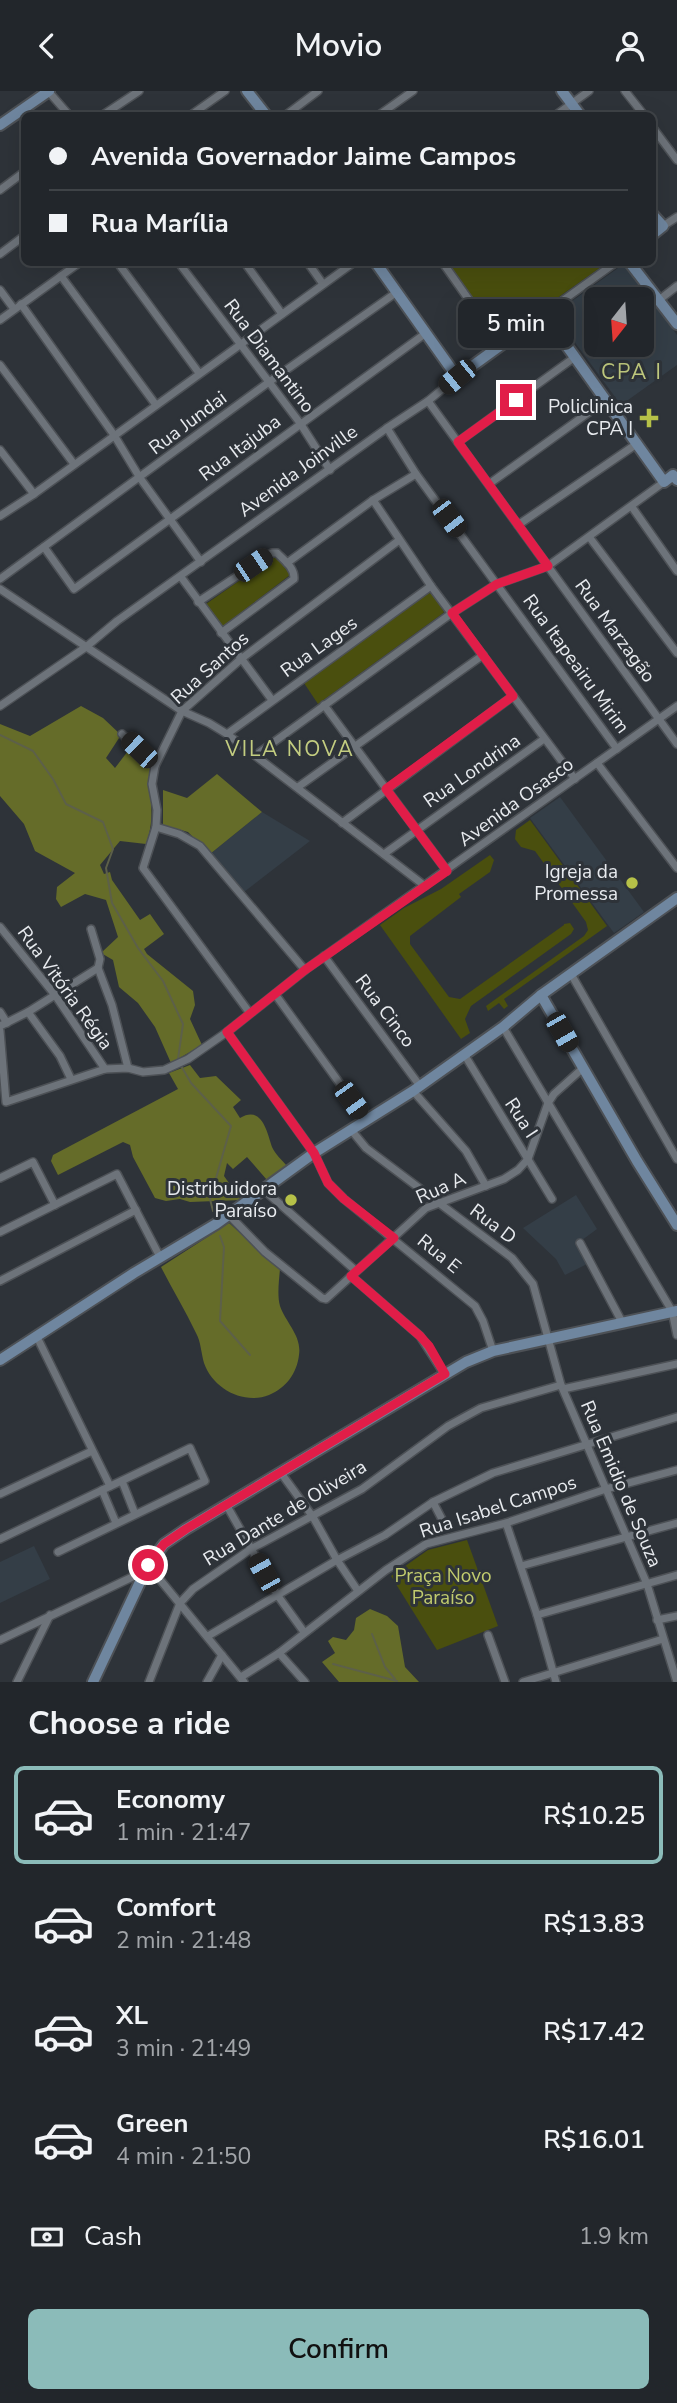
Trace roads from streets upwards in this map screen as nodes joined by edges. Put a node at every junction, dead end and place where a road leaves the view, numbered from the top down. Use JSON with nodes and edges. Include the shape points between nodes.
{"nodes":[{"id":1,"x":49,"y":91,"type":"edge"},
{"id":2,"x":139,"y":91,"type":"edge"},
{"id":3,"x":225,"y":91,"type":"edge"},
{"id":4,"x":247,"y":91,"type":"edge"},
{"id":5,"x":318,"y":91,"type":"edge"},
{"id":6,"x":413,"y":91,"type":"edge"},
{"id":7,"x":562,"y":91,"type":"edge"},
{"id":8,"x":589,"y":91,"type":"edge"},
{"id":9,"x":625,"y":91,"type":"edge"},
{"id":10,"x":571,"y":104,"type":"junction"},
{"id":11,"x":66,"y":112,"type":"edge"},
{"id":12,"x":108,"y":112,"type":"edge"},
{"id":13,"x":195,"y":112,"type":"edge"},
{"id":14,"x":264,"y":112,"type":"edge"},
{"id":15,"x":290,"y":112,"type":"edge"},
{"id":16,"x":383,"y":112,"type":"edge"},
{"id":17,"x":560,"y":112,"type":"edge"},
{"id":18,"x":578,"y":112,"type":"edge"},
{"id":19,"x":642,"y":112,"type":"edge"},
{"id":20,"x":2,"y":120,"type":"edge"},
{"id":21,"x":656,"y":132,"type":"edge"},
{"id":22,"x":677,"y":160,"type":"edge"},
{"id":23,"x":21,"y":174,"type":"edge"},
{"id":24,"x":0,"y":190,"type":"edge"},
{"id":25,"x":677,"y":217,"type":"edge"},
{"id":26,"x":656,"y":218,"type":"edge"},
{"id":27,"x":663,"y":226,"type":"junction"},
{"id":28,"x":656,"y":232,"type":"edge"},
{"id":29,"x":21,"y":238,"type":"edge"},
{"id":30,"x":0,"y":254,"type":"edge"},
{"id":31,"x":75,"y":266,"type":"edge"},
{"id":32,"x":120,"y":266,"type":"edge"},
{"id":33,"x":181,"y":266,"type":"edge"},
{"id":34,"x":247,"y":266,"type":"edge"},
{"id":35,"x":310,"y":266,"type":"edge"},
{"id":36,"x":349,"y":266,"type":"edge"},
{"id":37,"x":378,"y":266,"type":"edge"},
{"id":38,"x":445,"y":266,"type":"edge"},
{"id":39,"x":611,"y":266,"type":"edge"},
{"id":40,"x":632,"y":266,"type":"edge"},
{"id":41,"x":61,"y":276,"type":"junction"},
{"id":42,"x":323,"y":284,"type":"junction"},
{"id":43,"x":677,"y":286,"type":"edge"},
{"id":44,"x":0,"y":290,"type":"edge"},
{"id":45,"x":397,"y":292,"type":"junction"},
{"id":46,"x":659,"y":300,"type":"junction"},
{"id":47,"x":21,"y":304,"type":"junction"},
{"id":48,"x":14,"y":309,"type":"junction"},
{"id":49,"x":282,"y":314,"type":"junction"},
{"id":50,"x":544,"y":314,"type":"junction"},
{"id":51,"x":0,"y":320,"type":"edge"},
{"id":52,"x":677,"y":324,"type":"edge"},
{"id":53,"x":426,"y":333,"type":"junction"},
{"id":54,"x":240,"y":344,"type":"junction"},
{"id":55,"x":500,"y":344,"type":"junction"},
{"id":56,"x":575,"y":357,"type":"junction"},
{"id":57,"x":0,"y":365,"type":"edge"},
{"id":58,"x":200,"y":373,"type":"junction"},
{"id":59,"x":457,"y":377,"type":"junction"},
{"id":60,"x":269,"y":382,"type":"junction"},
{"id":61,"x":606,"y":400,"type":"junction"},
{"id":62,"x":428,"y":401,"type":"junction"},
{"id":63,"x":156,"y":405,"type":"junction"},
{"id":64,"x":300,"y":423,"type":"junction"},
{"id":65,"x":387,"y":428,"type":"junction"},
{"id":66,"x":114,"y":435,"type":"junction"},
{"id":67,"x":458,"y":442,"type":"junction"},
{"id":68,"x":638,"y":443,"type":"junction"},
{"id":69,"x":0,"y":450,"type":"edge"},
{"id":70,"x":74,"y":464,"type":"junction"},
{"id":71,"x":330,"y":470,"type":"junction"},
{"id":72,"x":416,"y":474,"type":"junction"},
{"id":73,"x":673,"y":477,"type":"edge"},
{"id":74,"x":140,"y":478,"type":"junction"},
{"id":75,"x":489,"y":484,"type":"junction"},
{"id":76,"x":33,"y":494,"type":"junction"},
{"id":77,"x":373,"y":501,"type":"junction"},
{"id":78,"x":632,"y":507,"type":"junction"},
{"id":79,"x":0,"y":516,"type":"edge"},
{"id":80,"x":170,"y":519,"type":"junction"},
{"id":81,"x":518,"y":525,"type":"junction"},
{"id":82,"x":590,"y":538,"type":"junction"},
{"id":83,"x":398,"y":541,"type":"junction"},
{"id":84,"x":44,"y":547,"type":"junction"},
{"id":85,"x":201,"y":562,"type":"junction"},
{"id":86,"x":287,"y":563,"type":"junction"},
{"id":87,"x":548,"y":566,"type":"junction"},
{"id":88,"x":677,"y":571,"type":"edge"},
{"id":89,"x":181,"y":577,"type":"junction"},
{"id":90,"x":0,"y":579,"type":"edge"},
{"id":91,"x":497,"y":584,"type":"junction"},
{"id":92,"x":431,"y":586,"type":"junction"},
{"id":93,"x":0,"y":589,"type":"edge"},
{"id":94,"x":198,"y":602,"type":"junction"},
{"id":95,"x":452,"y":613,"type":"junction"},
{"id":96,"x":221,"y":633,"type":"junction"},
{"id":97,"x":86,"y":647,"type":"junction"},
{"id":98,"x":677,"y":653,"type":"edge"},
{"id":99,"x":483,"y":655,"type":"junction"},
{"id":100,"x":241,"y":659,"type":"junction"},
{"id":101,"x":513,"y":696,"type":"junction"},
{"id":102,"x":272,"y":700,"type":"junction"},
{"id":103,"x":324,"y":705,"type":"junction"},
{"id":104,"x":0,"y":706,"type":"edge"},
{"id":105,"x":677,"y":706,"type":"edge"},
{"id":106,"x":182,"y":711,"type":"junction"},
{"id":107,"x":659,"y":719,"type":"junction"},
{"id":108,"x":122,"y":734,"type":"dead end"},
{"id":109,"x":227,"y":734,"type":"junction"},
{"id":110,"x":544,"y":739,"type":"junction"},
{"id":111,"x":677,"y":744,"type":"edge"},
{"id":112,"x":355,"y":747,"type":"junction"},
{"id":113,"x":617,"y":748,"type":"junction"},
{"id":114,"x":256,"y":755,"type":"junction"},
{"id":115,"x":597,"y":763,"type":"junction"},
{"id":116,"x":155,"y":765,"type":"junction"},
{"id":117,"x":575,"y":779,"type":"junction"},
{"id":118,"x":298,"y":787,"type":"junction"},
{"id":119,"x":386,"y":789,"type":"junction"},
{"id":120,"x":342,"y":823,"type":"junction"},
{"id":121,"x":156,"y":827,"type":"junction"},
{"id":122,"x":416,"y":829,"type":"junction"},
{"id":123,"x":384,"y":854,"type":"junction"},
{"id":124,"x":677,"y":868,"type":"edge"},
{"id":125,"x":447,"y":871,"type":"junction"},
{"id":126,"x":425,"y":886,"type":"junction"},
{"id":127,"x":677,"y":898,"type":"edge"},
{"id":128,"x":0,"y":927,"type":"edge"},
{"id":129,"x":91,"y":929,"type":"dead end"},
{"id":130,"x":324,"y":956,"type":"junction"},
{"id":131,"x":98,"y":968,"type":"junction"},
{"id":132,"x":305,"y":970,"type":"junction"},
{"id":133,"x":571,"y":974,"type":"junction"},
{"id":134,"x":275,"y":994,"type":"junction"},
{"id":135,"x":55,"y":995,"type":"junction"},
{"id":136,"x":541,"y":995,"type":"junction"},
{"id":137,"x":0,"y":1012,"type":"edge"},
{"id":138,"x":28,"y":1012,"type":"junction"},
{"id":139,"x":249,"y":1012,"type":"junction"},
{"id":140,"x":2,"y":1026,"type":"edge"},
{"id":141,"x":503,"y":1027,"type":"junction"},
{"id":142,"x":227,"y":1032,"type":"junction"},
{"id":143,"x":464,"y":1054,"type":"junction"},
{"id":144,"x":128,"y":1068,"type":"junction"},
{"id":145,"x":583,"y":1068,"type":"junction"},
{"id":146,"x":105,"y":1069,"type":"junction"},
{"id":147,"x":71,"y":1079,"type":"junction"},
{"id":148,"x":416,"y":1088,"type":"junction"},
{"id":149,"x":548,"y":1103,"type":"junction"},
{"id":150,"x":366,"y":1121,"type":"junction"},
{"id":151,"x":352,"y":1131,"type":"junction"},
{"id":152,"x":314,"y":1153,"type":"junction"},
{"id":153,"x":528,"y":1159,"type":"junction"},
{"id":154,"x":677,"y":1159,"type":"edge"},
{"id":155,"x":0,"y":1178,"type":"edge"},
{"id":156,"x":486,"y":1186,"type":"junction"},
{"id":157,"x":264,"y":1190,"type":"junction"},
{"id":158,"x":552,"y":1199,"type":"dead end"},
{"id":159,"x":439,"y":1203,"type":"junction"},
{"id":160,"x":55,"y":1205,"type":"junction"},
{"id":161,"x":136,"y":1210,"type":"junction"},
{"id":162,"x":229,"y":1215,"type":"junction"},
{"id":163,"x":677,"y":1225,"type":"edge"},
{"id":164,"x":0,"y":1232,"type":"edge"},
{"id":165,"x":394,"y":1238,"type":"junction"},
{"id":166,"x":580,"y":1243,"type":"dead end"},
{"id":167,"x":160,"y":1257,"type":"junction"},
{"id":168,"x":353,"y":1273,"type":"junction"},
{"id":169,"x":0,"y":1281,"type":"edge"},
{"id":170,"x":674,"y":1311,"type":"edge"},
{"id":171,"x":622,"y":1322,"type":"junction"},
{"id":172,"x":677,"y":1335,"type":"edge"},
{"id":173,"x":37,"y":1337,"type":"junction"},
{"id":174,"x":547,"y":1340,"type":"junction"},
{"id":175,"x":493,"y":1351,"type":"junction"},
{"id":176,"x":0,"y":1360,"type":"edge"},
{"id":177,"x":677,"y":1364,"type":"edge"},
{"id":178,"x":445,"y":1374,"type":"junction"},
{"id":179,"x":562,"y":1387,"type":"junction"},
{"id":180,"x":677,"y":1417,"type":"edge"},
{"id":181,"x":586,"y":1444,"type":"junction"},
{"id":182,"x":92,"y":1451,"type":"junction"},
{"id":183,"x":677,"y":1470,"type":"edge"},
{"id":184,"x":281,"y":1473,"type":"junction"},
{"id":185,"x":122,"y":1481,"type":"junction"},
{"id":186,"x":110,"y":1486,"type":"junction"},
{"id":187,"x":606,"y":1489,"type":"junction"},
{"id":188,"x":103,"y":1490,"type":"junction"},
{"id":189,"x":0,"y":1494,"type":"edge"},
{"id":190,"x":433,"y":1502,"type":"junction"},
{"id":191,"x":228,"y":1506,"type":"junction"},
{"id":192,"x":135,"y":1514,"type":"junction"},
{"id":193,"x":313,"y":1517,"type":"junction"},
{"id":194,"x":116,"y":1523,"type":"junction"},
{"id":195,"x":506,"y":1523,"type":"junction"},
{"id":196,"x":677,"y":1523,"type":"edge"},
{"id":197,"x":445,"y":1525,"type":"dead end"},
{"id":198,"x":627,"y":1537,"type":"junction"},
{"id":199,"x":0,"y":1539,"type":"edge"},
{"id":200,"x":251,"y":1549,"type":"junction"},
{"id":201,"x":58,"y":1552,"type":"dead end"},
{"id":202,"x":337,"y":1560,"type":"junction"},
{"id":203,"x":521,"y":1566,"type":"junction"},
{"id":204,"x":146,"y":1568,"type":"junction"},
{"id":205,"x":677,"y":1576,"type":"edge"},
{"id":206,"x":646,"y":1584,"type":"junction"},
{"id":207,"x":358,"y":1591,"type":"junction"},
{"id":208,"x":278,"y":1596,"type":"junction"},
{"id":209,"x":180,"y":1603,"type":"junction"},
{"id":210,"x":51,"y":1614,"type":"junction"},
{"id":211,"x":537,"y":1615,"type":"junction"},
{"id":212,"x":677,"y":1616,"type":"edge"},
{"id":213,"x":657,"y":1620,"type":"junction"},
{"id":214,"x":304,"y":1632,"type":"junction"},
{"id":215,"x":488,"y":1635,"type":"dead end"},
{"id":216,"x":208,"y":1636,"type":"junction"},
{"id":217,"x":663,"y":1639,"type":"junction"},
{"id":218,"x":0,"y":1640,"type":"edge"},
{"id":219,"x":279,"y":1653,"type":"junction"},
{"id":220,"x":222,"y":1654,"type":"junction"},
{"id":221,"x":552,"y":1672,"type":"junction"},
{"id":222,"x":243,"y":1680,"type":"edge"},
{"id":223,"x":17,"y":1682,"type":"edge"},
{"id":224,"x":93,"y":1682,"type":"edge"},
{"id":225,"x":149,"y":1682,"type":"edge"},
{"id":226,"x":207,"y":1682,"type":"edge"},
{"id":227,"x":305,"y":1682,"type":"edge"},
{"id":228,"x":505,"y":1682,"type":"edge"},
{"id":229,"x":523,"y":1682,"type":"edge"},
{"id":230,"x":556,"y":1682,"type":"edge"},
{"id":231,"x":677,"y":1682,"type":"edge"}],
"edges":[{"from":1,"to":11,"type":"street"},
{"from":1,"to":20,"type":"street"},
{"from":2,"to":12,"type":"street"},
{"from":3,"to":13,"type":"street"},
{"from":4,"to":14,"type":"street"},
{"from":5,"to":15,"type":"street"},
{"from":6,"to":16,"type":"street"},
{"from":7,"to":10,"type":"street"},
{"from":8,"to":10,"type":"street"},
{"from":9,"to":19,"type":"street"},
{"from":10,"to":17,"type":"street"},
{"from":10,"to":18,"type":"street"},
{"from":21,"to":22,"type":"street"},
{"from":23,"to":24,"type":"street"},
{"from":25,"to":27,"type":"street"},
{"from":26,"to":27,"type":"street"},
{"from":27,"to":28,"type":"street"},
{"from":29,"to":30,"type":"street"},
{"from":31,"to":41,"type":"street"},
{"from":32,"to":58,"type":"street"},
{"from":33,"to":54,"type":"street","name":"Rua Diamantino"},
{"from":34,"to":49,"type":"street"},
{"from":35,"to":42,"type":"street"},
{"from":36,"to":42,"type":"street"},
{"from":37,"to":45,"type":"street"},
{"from":38,"to":55,"type":"street"},
{"from":39,"to":50,"type":"street","name":"Avenida Joinville"},
{"from":40,"to":46,"type":"street"},
{"from":41,"to":47,"type":"street"},
{"from":41,"to":63,"type":"street"},
{"from":42,"to":49,"type":"street"},
{"from":43,"to":46,"type":"street"},
{"from":44,"to":48,"type":"street"},
{"from":45,"to":53,"type":"street"},
{"from":45,"to":60,"type":"street","name":"Rua Jundai"},
{"from":46,"to":52,"type":"street"},
{"from":47,"to":48,"type":"street"},
{"from":47,"to":66,"type":"street"},
{"from":48,"to":51,"type":"street"},
{"from":49,"to":54,"type":"street"},
{"from":50,"to":55,"type":"street","name":"Avenida Joinville"},
{"from":50,"to":56,"type":"street"},
{"from":53,"to":59,"type":"street"},
{"from":53,"to":64,"type":"street","name":"Rua Itajuba"},
{"from":54,"to":58,"type":"street"},
{"from":54,"to":60,"type":"street","name":"Rua Diamantino"},
{"from":55,"to":59,"type":"street","name":"Avenida Joinville"},
{"from":56,"to":61,"type":"street"},
{"from":56,"to":67,"type":"street"},
{"from":57,"to":70,"type":"street"},
{"from":58,"to":63,"type":"street"},
{"from":59,"to":62,"type":"street","name":"Avenida Joinville"},
{"from":60,"to":64,"type":"street","name":"Rua Diamantino"},
{"from":60,"to":74,"type":"street","name":"Rua Jundai"},
{"from":61,"to":68,"type":"street"},
{"from":61,"to":75,"type":"street"},
{"from":62,"to":65,"type":"street","name":"Avenida Joinville"},
{"from":62,"to":67,"type":"street","name":"Rua Marzagão"},
{"from":63,"to":66,"type":"street"},
{"from":64,"to":71,"type":"street","name":"Rua Diamantino"},
{"from":64,"to":80,"type":"street","name":"Rua Itajuba"},
{"from":65,"to":71,"type":"street","name":"Avenida Joinville"},
{"from":65,"to":72,"type":"street","name":"Rua Itapeairu Mirim"},
{"from":66,"to":70,"type":"street"},
{"from":66,"to":74,"type":"street"},
{"from":67,"to":75,"type":"street","name":"Rua Marzagão"},
{"from":68,"to":73,"type":"street"},
{"from":68,"to":81,"type":"street"},
{"from":69,"to":76,"type":"street"},
{"from":70,"to":76,"type":"street"},
{"from":71,"to":85,"type":"street","name":"Avenida Joinville"},
{"from":72,"to":77,"type":"street"},
{"from":72,"to":91,"type":"street","name":"Rua Itapeairu Mirim"},
{"from":73,"to":78,"type":"street"},
{"from":74,"to":80,"type":"street"},
{"from":74,"to":84,"type":"street","name":"Rua Jundai"},
{"from":75,"to":81,"type":"street","name":"Rua Marzagão"},
{"from":76,"to":79,"type":"street"},
{"from":77,"to":83,"type":"street"},
{"from":77,"to":86,"type":"street"},
{"from":78,"to":82,"type":"street"},
{"from":78,"to":88,"type":"street"},
{"from":80,"to":84,"type":"street","name":"Rua Itajuba","via":[[74,589]]},
{"from":80,"to":85,"type":"street"},
{"from":81,"to":87,"type":"street","name":"Rua Marzagão"},
{"from":82,"to":87,"type":"street"},
{"from":82,"to":98,"type":"street"},
{"from":83,"to":92,"type":"street"},
{"from":83,"to":100,"type":"street","name":"Rua Santos"},
{"from":84,"to":90,"type":"street","name":"Rua Jundai"},
{"from":85,"to":89,"type":"street","name":"Avenida Joinville"},
{"from":86,"to":94,"type":"street","via":[[272,553]]},
{"from":86,"to":96,"type":"street","via":[[294,579]]},
{"from":87,"to":91,"type":"street"},
{"from":87,"to":107,"type":"street","name":"Rua Marzagão"},
{"from":89,"to":94,"type":"street"},
{"from":89,"to":97,"type":"street","name":"Avenida Joinville"},
{"from":91,"to":95,"type":"street"},
{"from":91,"to":113,"type":"street","name":"Rua Itapeairu Mirim"},
{"from":92,"to":95,"type":"street"},
{"from":92,"to":102,"type":"street","name":"Rua Lages"},
{"from":93,"to":97,"type":"street"},
{"from":94,"to":96,"type":"street"},
{"from":95,"to":99,"type":"street"},
{"from":95,"to":103,"type":"street"},
{"from":96,"to":100,"type":"street"},
{"from":97,"to":104,"type":"street","name":"Avenida Joinville"},
{"from":97,"to":106,"type":"street"},
{"from":99,"to":101,"type":"street"},
{"from":99,"to":112,"type":"street"},
{"from":100,"to":102,"type":"street"},
{"from":100,"to":106,"type":"street","name":"Rua Santos"},
{"from":101,"to":110,"type":"street"},
{"from":101,"to":119,"type":"street"},
{"from":102,"to":109,"type":"street","name":"Rua Lages"},
{"from":103,"to":112,"type":"street"},
{"from":103,"to":114,"type":"street"},
{"from":105,"to":107,"type":"street","name":"Avenida Osasco"},
{"from":106,"to":109,"type":"street"},
{"from":106,"to":116,"type":"street","name":"Rua Santos"},
{"from":107,"to":111,"type":"street","name":"Rua Marzagão"},
{"from":107,"to":113,"type":"street","name":"Avenida Osasco"},
{"from":108,"to":116,"type":"street"},
{"from":109,"to":114,"type":"street"},
{"from":110,"to":117,"type":"street"},
{"from":110,"to":122,"type":"street","name":"Rua Londrina"},
{"from":112,"to":118,"type":"street"},
{"from":112,"to":119,"type":"street"},
{"from":113,"to":115,"type":"street","name":"Avenida Osasco"},
{"from":114,"to":118,"type":"street"},
{"from":115,"to":117,"type":"street","name":"Avenida Osasco"},
{"from":115,"to":124,"type":"street"},
{"from":116,"to":121,"type":"street","name":"Rua Santos"},
{"from":117,"to":125,"type":"street","name":"Avenida Osasco"},
{"from":118,"to":120,"type":"street"},
{"from":119,"to":120,"type":"street"},
{"from":119,"to":122,"type":"street"},
{"from":120,"to":123,"type":"street"},
{"from":121,"to":132,"type":"street","via":[[200,846]]},
{"from":121,"to":139,"type":"street","name":"Rua Santos","via":[[143,867]]},
{"from":122,"to":123,"type":"street","name":"Rua Londrina"},
{"from":122,"to":125,"type":"street"},
{"from":123,"to":126,"type":"street"},
{"from":125,"to":126,"type":"street","name":"Avenida Osasco"},
{"from":126,"to":130,"type":"street","name":"Avenida Osasco"},
{"from":127,"to":133,"type":"street"},
{"from":128,"to":135,"type":"street","name":"Rua Vitória Régia"},
{"from":129,"to":131,"type":"street","via":[[100,959]]},
{"from":130,"to":132,"type":"street","name":"Avenida Osasco"},
{"from":130,"to":148,"type":"street","name":"Rua Cinco"},
{"from":131,"to":135,"type":"street"},
{"from":131,"to":144,"type":"street"},
{"from":132,"to":134,"type":"street","name":"Avenida Osasco"},
{"from":133,"to":136,"type":"street"},
{"from":133,"to":154,"type":"street"},
{"from":134,"to":139,"type":"street","name":"Avenida Osasco"},
{"from":134,"to":150,"type":"street"},
{"from":135,"to":138,"type":"street"},
{"from":135,"to":146,"type":"street","name":"Rua Vitória Régia"},
{"from":136,"to":141,"type":"street"},
{"from":136,"to":145,"type":"street"},
{"from":137,"to":140,"type":"street"},
{"from":138,"to":140,"type":"street"},
{"from":138,"to":147,"type":"street"},
{"from":139,"to":142,"type":"street","name":"Avenida Osasco"},
{"from":140,"to":147,"type":"street","name":"Avenida Osasco","via":[[6,1102]]},
{"from":141,"to":143,"type":"street"},
{"from":141,"to":149,"type":"street"},
{"from":142,"to":144,"type":"street","name":"Avenida Osasco","via":[[164,1070]]},
{"from":142,"to":152,"type":"street","name":"Rua E"},
{"from":143,"to":148,"type":"street"},
{"from":143,"to":153,"type":"street","name":"Rua I"},
{"from":144,"to":146,"type":"street","name":"Avenida Osasco"},
{"from":145,"to":149,"type":"street"},
{"from":145,"to":163,"type":"street"},
{"from":146,"to":147,"type":"street","name":"Avenida Osasco"},
{"from":148,"to":150,"type":"street"},
{"from":148,"to":156,"type":"street","name":"Rua Cinco","via":[[466,1151]]},
{"from":149,"to":153,"type":"street"},
{"from":149,"to":170,"type":"street"},
{"from":150,"to":151,"type":"street"},
{"from":151,"to":152,"type":"street"},
{"from":151,"to":159,"type":"street","name":"Rua D","via":[[366,1148]]},
{"from":152,"to":157,"type":"street"},
{"from":152,"to":165,"type":"street","name":"Rua E","via":[[328,1183]]},
{"from":153,"to":156,"type":"street","name":"Rua A"},
{"from":153,"to":158,"type":"street","name":"Rua I"},
{"from":155,"to":160,"type":"street","via":[[33,1162]]},
{"from":156,"to":159,"type":"street","name":"Rua A"},
{"from":157,"to":162,"type":"street"},
{"from":157,"to":168,"type":"street"},
{"from":159,"to":165,"type":"street","name":"Rua A","via":[[426,1208]]},
{"from":159,"to":174,"type":"street","name":"Rua D","via":[[512,1258],[533,1284]]},
{"from":160,"to":161,"type":"street","via":[[117,1174]]},
{"from":160,"to":164,"type":"street"},
{"from":161,"to":167,"type":"street"},
{"from":161,"to":169,"type":"street"},
{"from":162,"to":167,"type":"street"},
{"from":162,"to":168,"type":"street","name":"Rua A","via":[[265,1252],[323,1299]]},
{"from":165,"to":168,"type":"street","name":"Rua A"},
{"from":165,"to":175,"type":"street","name":"Rua E","via":[[475,1306]]},
{"from":166,"to":171,"type":"street"},
{"from":167,"to":173,"type":"street"},
{"from":168,"to":178,"type":"street","via":[[420,1336]]},
{"from":170,"to":171,"type":"street"},
{"from":170,"to":172,"type":"street"},
{"from":171,"to":174,"type":"street"},
{"from":173,"to":176,"type":"street"},
{"from":173,"to":182,"type":"street"},
{"from":174,"to":175,"type":"street"},
{"from":174,"to":179,"type":"street","name":"Rua Emidio de Souza"},
{"from":175,"to":178,"type":"street"},
{"from":177,"to":179,"type":"street","name":"Rua Dante de Oliveira"},
{"from":178,"to":184,"type":"street"},
{"from":179,"to":181,"type":"street","name":"Rua Emidio de Souza"},
{"from":179,"to":193,"type":"street","name":"Rua Dante de Oliveira","via":[[481,1408]]},
{"from":180,"to":181,"type":"street"},
{"from":181,"to":187,"type":"street","name":"Rua Emidio de Souza"},
{"from":181,"to":190,"type":"street","via":[[492,1473]]},
{"from":182,"to":186,"type":"street"},
{"from":182,"to":189,"type":"street"},
{"from":183,"to":187,"type":"street","name":"Rua Isabel Campos"},
{"from":184,"to":191,"type":"street"},
{"from":184,"to":193,"type":"street"},
{"from":185,"to":186,"type":"street"},
{"from":185,"to":192,"type":"street"},
{"from":185,"to":192,"type":"street","via":[[190,1448],[205,1481]]},
{"from":186,"to":188,"type":"street"},
{"from":187,"to":195,"type":"street","name":"Rua Isabel Campos"},
{"from":187,"to":198,"type":"street","name":"Rua Emidio de Souza"},
{"from":188,"to":194,"type":"street"},
{"from":188,"to":199,"type":"street"},
{"from":190,"to":197,"type":"street"},
{"from":190,"to":202,"type":"street"},
{"from":191,"to":200,"type":"street"},
{"from":191,"to":204,"type":"street","via":[[164,1544]]},
{"from":192,"to":194,"type":"street"},
{"from":193,"to":200,"type":"street","name":"Rua Dante de Oliveira"},
{"from":193,"to":202,"type":"street"},
{"from":194,"to":201,"type":"street"},
{"from":195,"to":203,"type":"street"},
{"from":195,"to":207,"type":"street","name":"Rua Isabel Campos","via":[[426,1544]]},
{"from":196,"to":198,"type":"street"},
{"from":198,"to":203,"type":"street"},
{"from":198,"to":206,"type":"street","name":"Rua Emidio de Souza"},
{"from":200,"to":208,"type":"street"},
{"from":200,"to":209,"type":"street","name":"Rua Dante de Oliveira","via":[[192,1588]]},
{"from":202,"to":207,"type":"street"},
{"from":202,"to":208,"type":"street"},
{"from":203,"to":211,"type":"street"},
{"from":204,"to":209,"type":"street"},
{"from":204,"to":210,"type":"street"},
{"from":204,"to":224,"type":"street"},
{"from":205,"to":206,"type":"street"},
{"from":206,"to":211,"type":"street"},
{"from":206,"to":213,"type":"street","name":"Rua Emidio de Souza"},
{"from":207,"to":214,"type":"street","name":"Rua Isabel Campos"},
{"from":208,"to":214,"type":"street"},
{"from":208,"to":216,"type":"street"},
{"from":209,"to":216,"type":"street"},
{"from":209,"to":225,"type":"street"},
{"from":210,"to":218,"type":"street"},
{"from":210,"to":223,"type":"street"},
{"from":211,"to":221,"type":"street"},
{"from":212,"to":213,"type":"street"},
{"from":213,"to":217,"type":"street","name":"Rua Emidio de Souza"},
{"from":214,"to":219,"type":"street","name":"Rua Isabel Campos"},
{"from":215,"to":228,"type":"street"},
{"from":216,"to":220,"type":"street"},
{"from":217,"to":221,"type":"street"},
{"from":217,"to":231,"type":"street","name":"Rua Emidio de Souza"},
{"from":219,"to":222,"type":"street","name":"Rua Isabel Campos"},
{"from":219,"to":227,"type":"street"},
{"from":220,"to":222,"type":"street"},
{"from":220,"to":226,"type":"street"},
{"from":221,"to":229,"type":"street"},
{"from":221,"to":230,"type":"street"}]}
